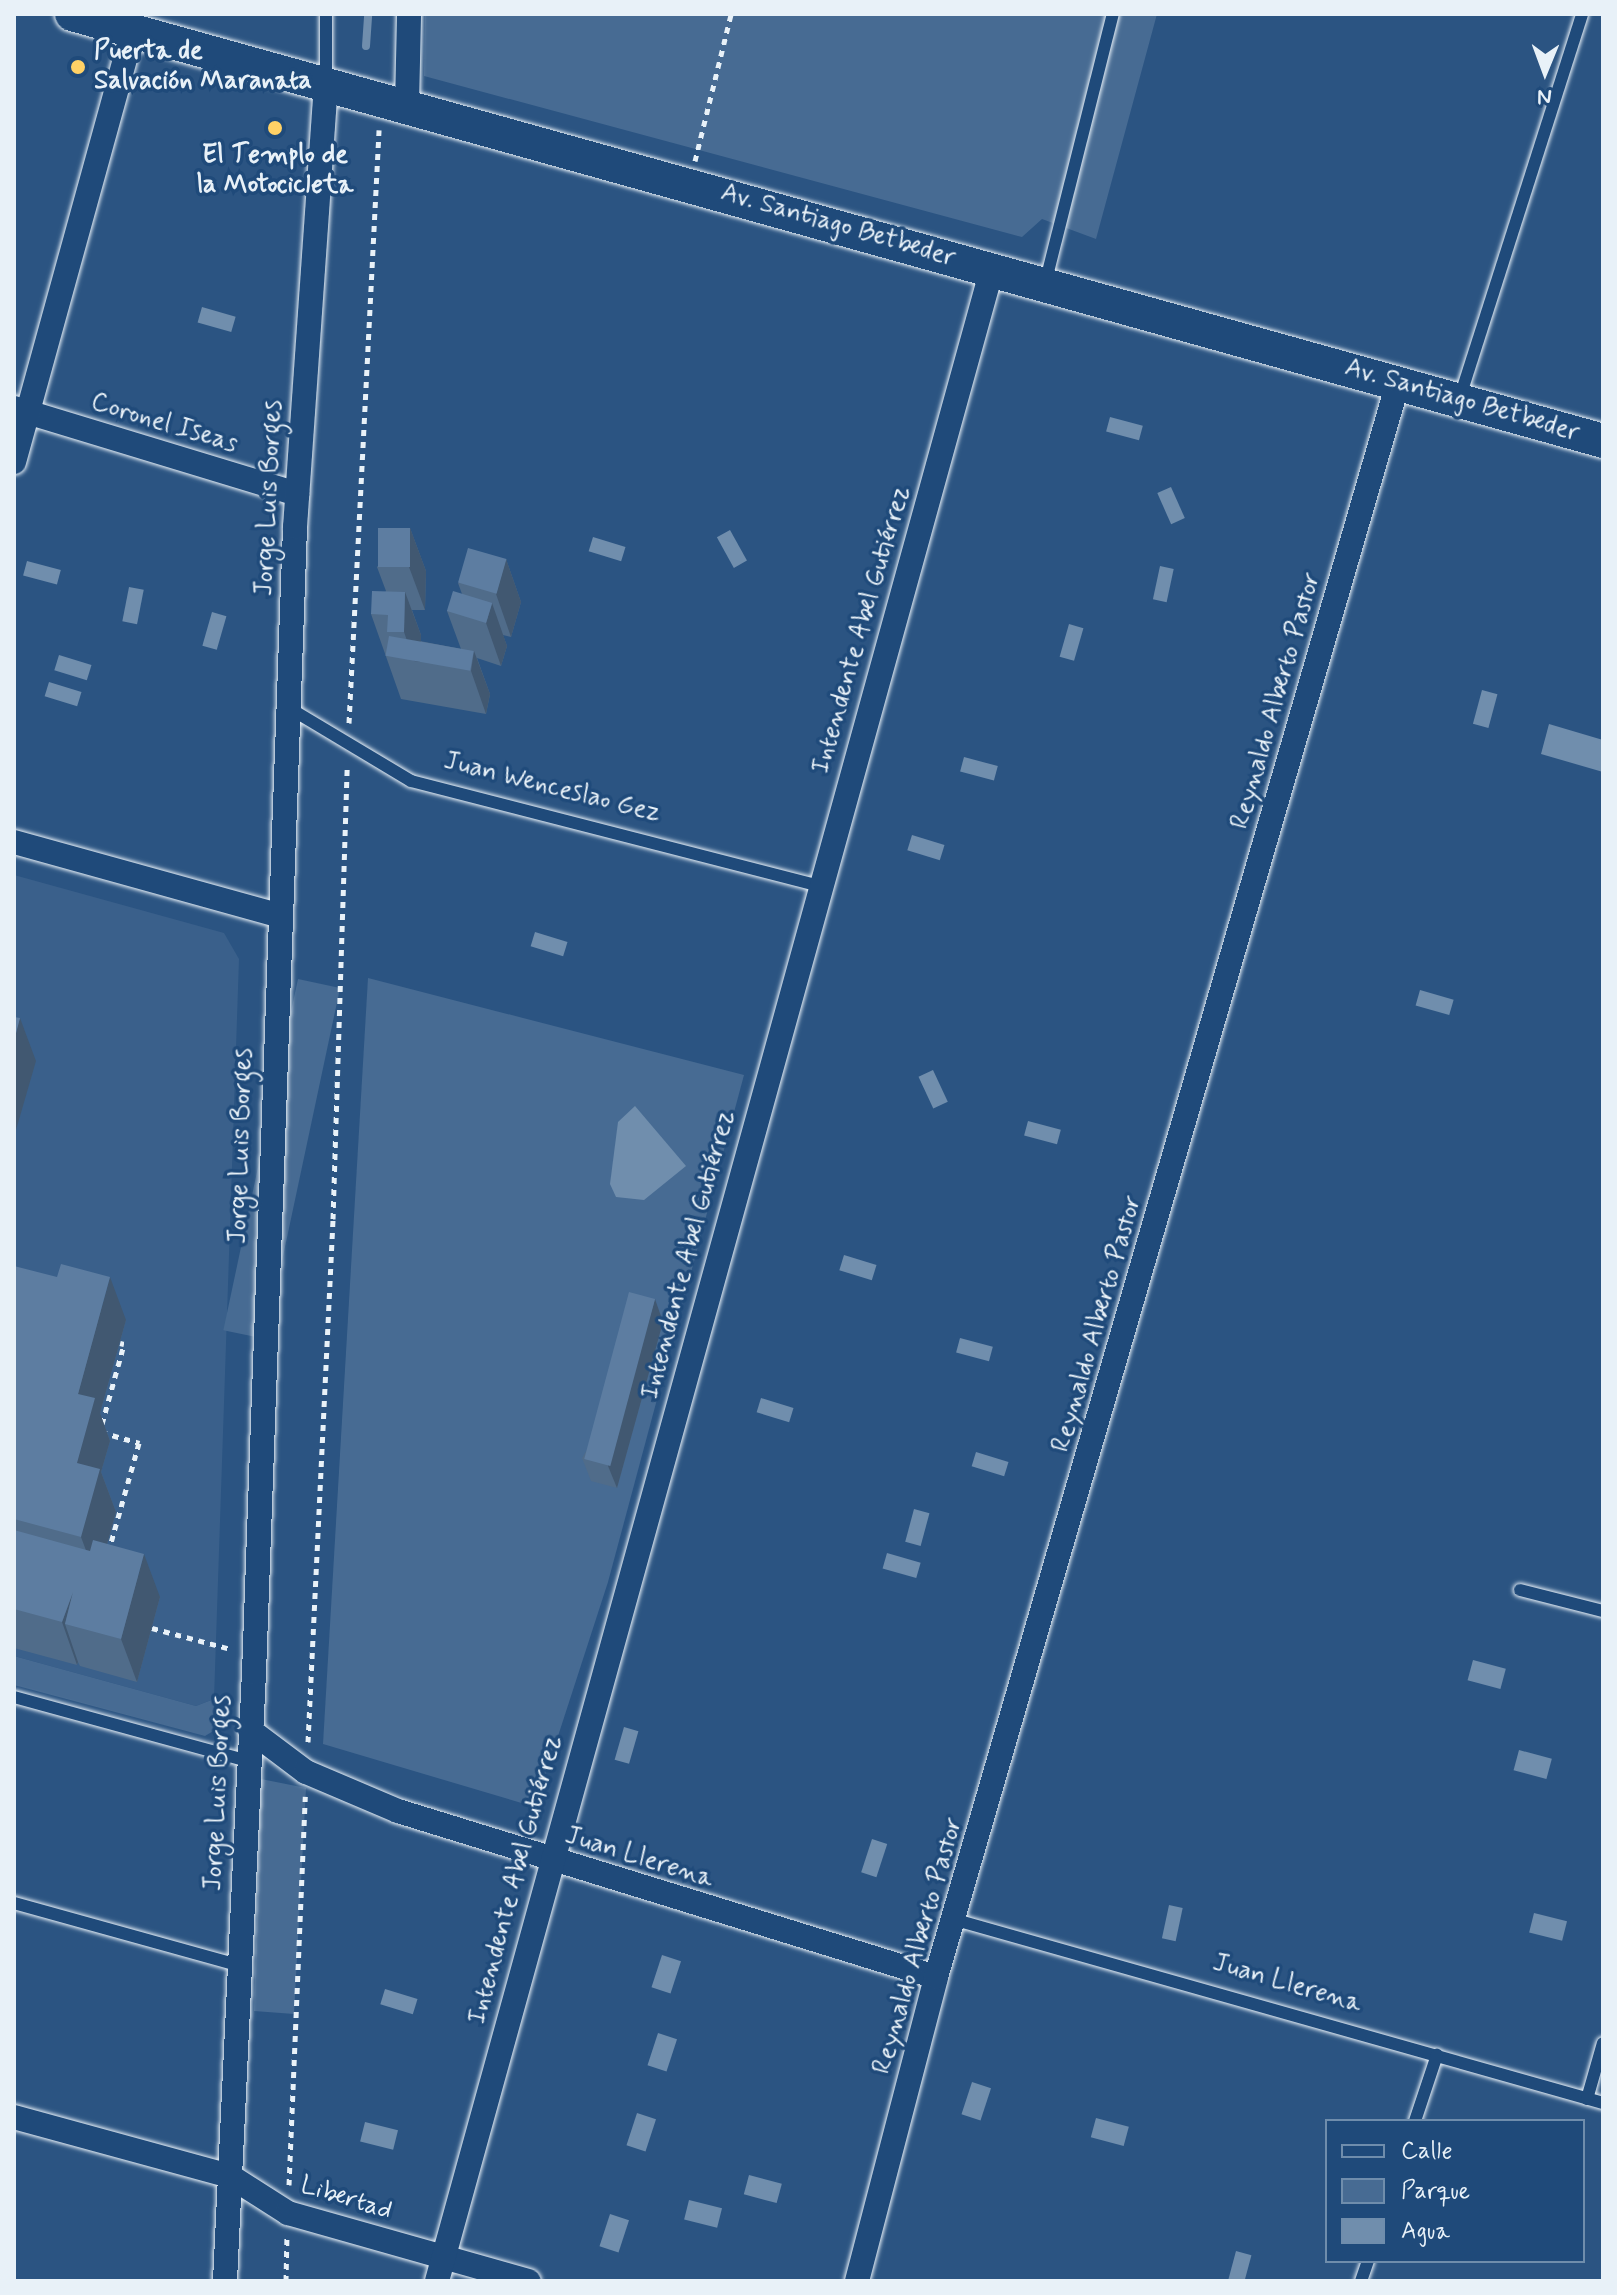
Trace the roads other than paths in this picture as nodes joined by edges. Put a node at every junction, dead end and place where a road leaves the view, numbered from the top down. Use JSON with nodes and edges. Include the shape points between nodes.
{"nodes":[{"id":1,"x":72,"y":14,"type":"edge"},
{"id":2,"x":326,"y":14,"type":"edge"},
{"id":3,"x":409,"y":14,"type":"edge"},
{"id":4,"x":1113,"y":14,"type":"edge"},
{"id":5,"x":1582,"y":14,"type":"edge"},
{"id":6,"x":133,"y":31,"type":"junction"},
{"id":7,"x":326,"y":83,"type":"junction"},
{"id":8,"x":397,"y":102,"type":"junction"},
{"id":9,"x":992,"y":269,"type":"junction"},
{"id":10,"x":1045,"y":284,"type":"junction"},
{"id":11,"x":1398,"y":383,"type":"junction"},
{"id":12,"x":1459,"y":400,"type":"junction"},
{"id":13,"x":21,"y":410,"type":"edge"},
{"id":14,"x":1603,"y":441,"type":"edge"},
{"id":15,"x":14,"y":462,"type":"edge"},
{"id":16,"x":297,"y":494,"type":"junction"},
{"id":17,"x":287,"y":707,"type":"junction"},
{"id":18,"x":14,"y":842,"type":"edge"},
{"id":19,"x":820,"y":886,"type":"junction"},
{"id":20,"x":277,"y":915,"type":"junction"},
{"id":21,"x":1520,"y":1590,"type":"dead end"},
{"id":22,"x":1603,"y":1611,"type":"edge"},
{"id":23,"x":14,"y":1697,"type":"edge"},
{"id":24,"x":250,"y":1730,"type":"junction"},
{"id":25,"x":248,"y":1761,"type":"junction"},
{"id":26,"x":550,"y":1860,"type":"junction"},
{"id":27,"x":14,"y":1903,"type":"edge"},
{"id":28,"x":956,"y":1920,"type":"junction"},
{"id":29,"x":238,"y":1965,"type":"junction"},
{"id":30,"x":936,"y":1977,"type":"junction"},
{"id":31,"x":1603,"y":2043,"type":"edge"},
{"id":32,"x":1437,"y":2055,"type":"junction"},
{"id":33,"x":1587,"y":2099,"type":"junction"},
{"id":34,"x":1603,"y":2103,"type":"edge"},
{"id":35,"x":14,"y":2117,"type":"edge"},
{"id":36,"x":1416,"y":2119,"type":"edge"},
{"id":37,"x":230,"y":2176,"type":"junction"},
{"id":38,"x":443,"y":2257,"type":"junction"},
{"id":39,"x":225,"y":2281,"type":"edge"},
{"id":40,"x":437,"y":2281,"type":"edge"},
{"id":41,"x":529,"y":2281,"type":"edge"},
{"id":42,"x":857,"y":2281,"type":"edge"}],
"edges":[{"from":1,"to":6,"type":"main road","name":"Av. Santiago Betbeder"},
{"from":2,"to":7,"type":"lane","name":"Jorge Luis Borges"},
{"from":3,"to":8,"type":"street"},
{"from":4,"to":10,"type":"lane"},
{"from":5,"to":12,"type":"lane"},
{"from":6,"to":7,"type":"main road","name":"Av. Santiago Betbeder"},
{"from":6,"to":13,"type":"street"},
{"from":7,"to":8,"type":"main road","name":"Av. Santiago Betbeder"},
{"from":7,"to":16,"type":"street","name":"Jorge Luis Borges"},
{"from":8,"to":9,"type":"main road","name":"Av. Santiago Betbeder"},
{"from":9,"to":10,"type":"main road","name":"Av. Santiago Betbeder"},
{"from":9,"to":19,"type":"street","name":"Intendente Abel Gutiérrez"},
{"from":10,"to":11,"type":"main road","name":"Av. Santiago Betbeder"},
{"from":11,"to":12,"type":"main road","name":"Av. Santiago Betbeder"},
{"from":11,"to":28,"type":"street","name":"Reynaldo Alberto Pastor"},
{"from":12,"to":14,"type":"main road","name":"Av. Santiago Betbeder"},
{"from":13,"to":15,"type":"street"},
{"from":13,"to":16,"type":"street","name":"Coronel Iseas"},
{"from":16,"to":17,"type":"street","name":"Jorge Luis Borges"},
{"from":17,"to":19,"type":"lane","name":"Juan Wenceslao Gez","via":[[411,781]]},
{"from":17,"to":20,"type":"street","name":"Jorge Luis Borges"},
{"from":18,"to":20,"type":"street"},
{"from":19,"to":26,"type":"street","name":"Intendente Abel Gutiérrez"},
{"from":20,"to":24,"type":"street","name":"Jorge Luis Borges"},
{"from":21,"to":22,"type":"lane"},
{"from":23,"to":25,"type":"lane"},
{"from":24,"to":25,"type":"street","name":"Jorge Luis Borges"},
{"from":24,"to":26,"type":"street","name":"Juan Llerena","via":[[306,1772],[398,1811]]},
{"from":25,"to":29,"type":"street","name":"Jorge Luis Borges"},
{"from":26,"to":30,"type":"street","name":"Juan Llerena"},
{"from":26,"to":38,"type":"street","name":"Intendente Abel Gutiérrez"},
{"from":27,"to":29,"type":"lane"},
{"from":28,"to":30,"type":"street","name":"Reynaldo Alberto Pastor"},
{"from":28,"to":32,"type":"lane","name":"Juan Llerena"},
{"from":29,"to":37,"type":"street","name":"Jorge Luis Borges"},
{"from":30,"to":42,"type":"street","name":"Reynaldo Alberto Pastor"},
{"from":31,"to":33,"type":"lane"},
{"from":32,"to":33,"type":"lane","name":"Juan Llerena"},
{"from":32,"to":36,"type":"lane"},
{"from":33,"to":34,"type":"lane","name":"Juan Llerena"},
{"from":35,"to":37,"type":"street","name":"Libertad"},
{"from":37,"to":38,"type":"street","name":"Libertad","via":[[288,2213]]},
{"from":37,"to":39,"type":"street","name":"Jorge Luis Borges"},
{"from":38,"to":40,"type":"street","name":"Intendente Abel Gutiérrez"},
{"from":38,"to":41,"type":"street","name":"Libertad"}]}
